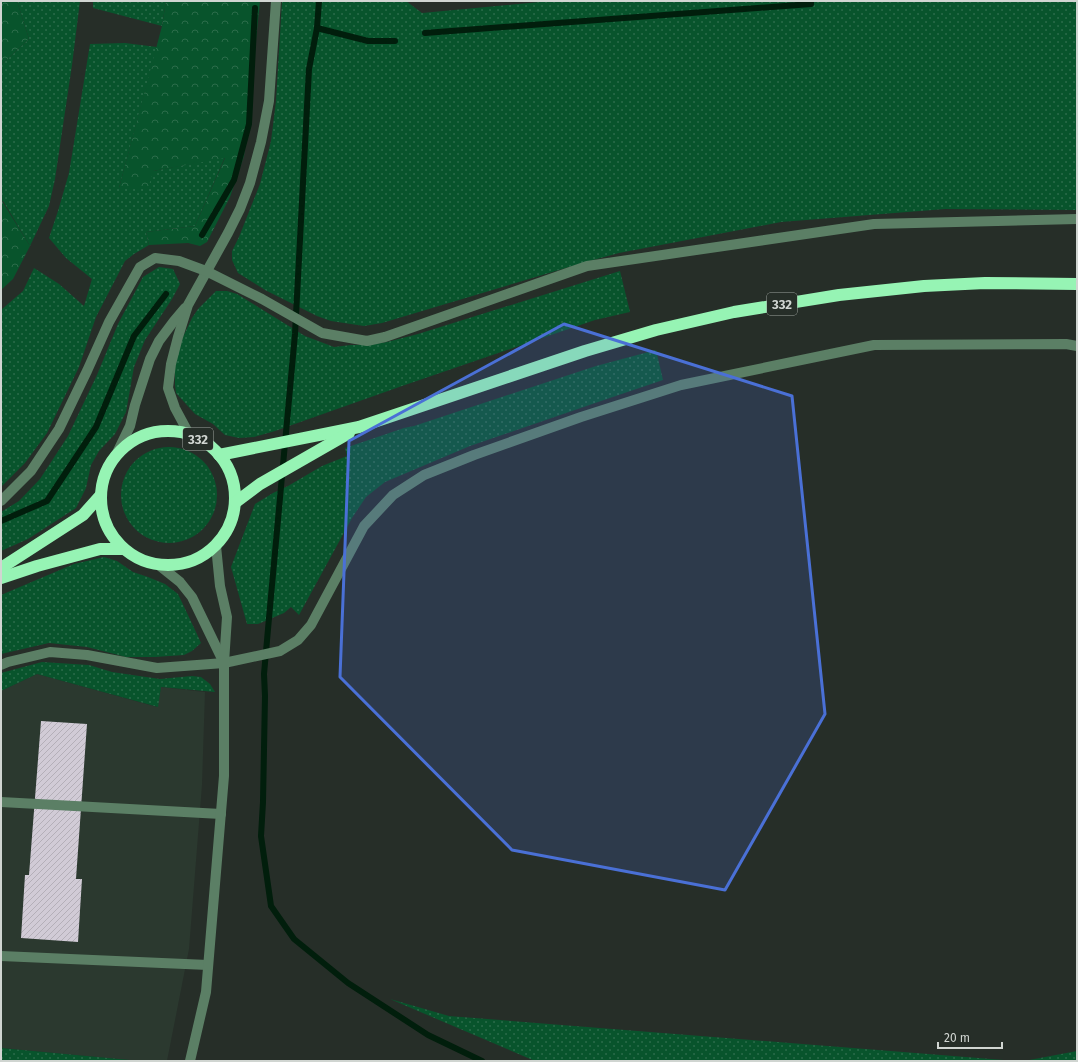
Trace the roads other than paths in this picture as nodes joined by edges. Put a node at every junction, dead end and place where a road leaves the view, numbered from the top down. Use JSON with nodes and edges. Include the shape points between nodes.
{"nodes":[{"id":1,"x":276,"y":1,"type":"edge"},
{"id":2,"x":1077,"y":219,"type":"edge"},
{"id":3,"x":206,"y":271,"type":"junction"},
{"id":4,"x":1077,"y":284,"type":"edge"},
{"id":5,"x":188,"y":305,"type":"junction"},
{"id":6,"x":1077,"y":346,"type":"edge"},
{"id":7,"x":359,"y":428,"type":"junction"},
{"id":8,"x":188,"y":434,"type":"junction"},
{"id":9,"x":219,"y":454,"type":"junction"},
{"id":10,"x":116,"y":455,"type":"junction"},
{"id":11,"x":100,"y":496,"type":"junction"},
{"id":12,"x":1,"y":501,"type":"edge"},
{"id":13,"x":236,"y":502,"type":"junction"},
{"id":14,"x":216,"y":546,"type":"junction"},
{"id":15,"x":123,"y":549,"type":"junction"},
{"id":16,"x":160,"y":566,"type":"junction"},
{"id":17,"x":1,"y":568,"type":"edge"},
{"id":18,"x":1,"y":578,"type":"edge"},
{"id":19,"x":224,"y":663,"type":"junction"},
{"id":20,"x":1,"y":665,"type":"edge"},
{"id":21,"x":1,"y":802,"type":"edge"},
{"id":22,"x":221,"y":814,"type":"junction"},
{"id":23,"x":1,"y":956,"type":"edge"},
{"id":24,"x":208,"y":965,"type":"junction"},
{"id":25,"x":190,"y":1061,"type":"edge"}],
"edges":[{"from":1,"to":3,"type":"street","via":[[269,101],[261,142],[240,209]]},
{"from":2,"to":3,"type":"street","via":[[874,224],[587,266],[385,337],[367,341],[322,333]]},
{"from":3,"to":5,"type":"street"},
{"from":3,"to":12,"type":"street","via":[[179,261],[155,258],[140,267],[109,322],[59,429],[31,471]]},
{"from":4,"to":7,"type":"highway","number":"332","via":[[986,283],[924,286],[839,295],[734,312],[656,330],[585,351]]},
{"from":5,"to":8,"type":"street","via":[[171,364],[168,388]]},
{"from":5,"to":10,"type":"street","via":[[159,341],[150,359],[130,426]]},
{"from":6,"to":19,"type":"street","via":[[874,345],[680,385],[474,455],[424,475],[393,495],[364,526],[311,625],[298,640],[280,651]]},
{"from":7,"to":9,"type":"highway","number":"332"},
{"from":7,"to":13,"type":"highway","number":"332","via":[[260,484]]},
{"from":8,"to":9,"type":"highway","number":"332","via":[[206,442]]},
{"from":8,"to":10,"type":"highway","number":"332","via":[[168,431],[150,433],[133,441]]},
{"from":9,"to":13,"type":"highway","number":"332","via":[[231,475]]},
{"from":10,"to":11,"type":"highway","number":"332","via":[[105,473]]},
{"from":11,"to":15,"type":"highway","number":"332","via":[[102,514],[108,530]]},
{"from":11,"to":17,"type":"highway","number":"332","via":[[83,516]]},
{"from":13,"to":14,"type":"highway","number":"332","via":[[229,529]]},
{"from":14,"to":16,"type":"highway","number":"332","via":[[203,556],[180,565]]},
{"from":14,"to":19,"type":"street","via":[[220,586],[227,617]]},
{"from":15,"to":16,"type":"highway","number":"332","via":[[138,559]]},
{"from":15,"to":18,"type":"highway","via":[[100,549]]},
{"from":16,"to":19,"type":"street","via":[[180,582],[192,597]]},
{"from":19,"to":20,"type":"street","via":[[157,668],[87,655],[50,652]]},
{"from":19,"to":22,"type":"street","via":[[224,776]]},
{"from":21,"to":22,"type":"street"},
{"from":22,"to":24,"type":"street"},
{"from":23,"to":24,"type":"street"},
{"from":24,"to":25,"type":"street","via":[[206,992]]}]}
